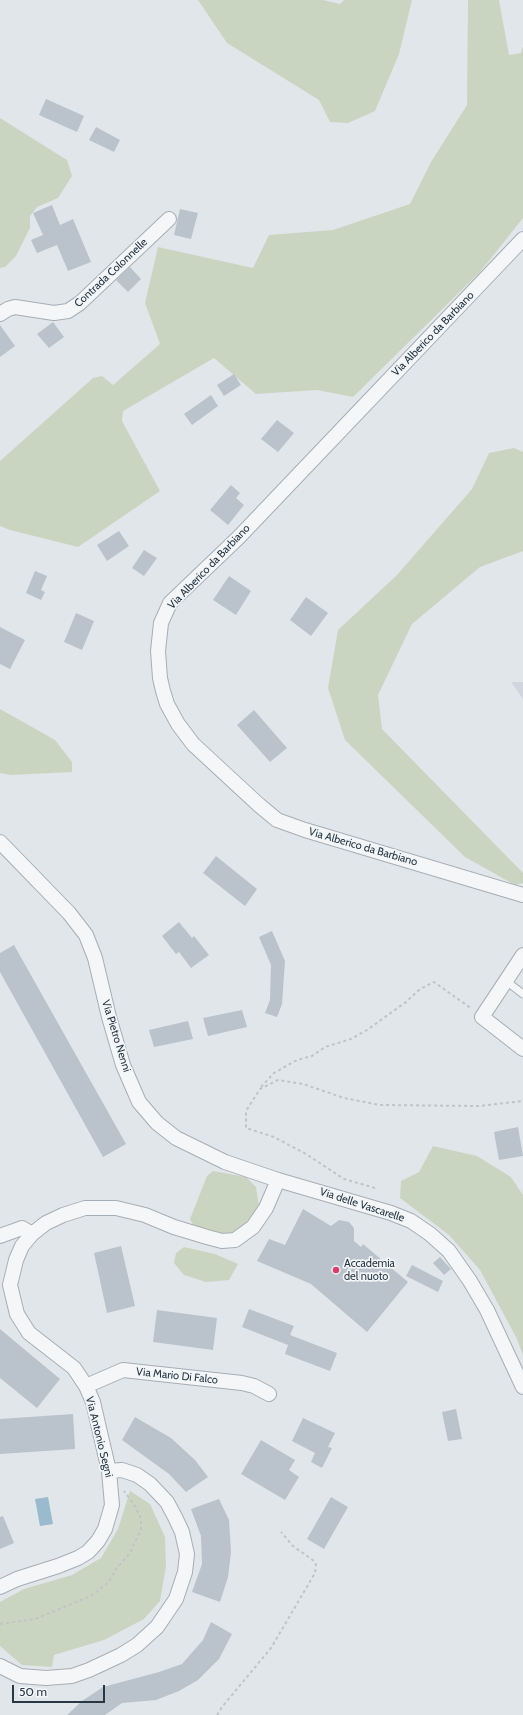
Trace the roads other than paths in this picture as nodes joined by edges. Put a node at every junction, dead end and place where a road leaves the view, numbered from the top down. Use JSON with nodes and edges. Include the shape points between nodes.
{"nodes":[{"id":1,"x":169,"y":219,"type":"dead end"},
{"id":2,"x":523,"y":239,"type":"edge"},
{"id":3,"x":0,"y":314,"type":"edge"},
{"id":4,"x":0,"y":842,"type":"edge"},
{"id":5,"x":523,"y":895,"type":"edge"},
{"id":6,"x":523,"y":955,"type":"edge"},
{"id":7,"x":506,"y":981,"type":"junction"},
{"id":8,"x":523,"y":994,"type":"edge"},
{"id":9,"x":523,"y":1049,"type":"edge"},
{"id":10,"x":278,"y":1180,"type":"junction"},
{"id":11,"x":32,"y":1234,"type":"junction"},
{"id":12,"x":0,"y":1236,"type":"edge"},
{"id":13,"x":5,"y":1282,"type":"edge"},
{"id":14,"x":86,"y":1386,"type":"junction"},
{"id":15,"x":523,"y":1387,"type":"edge"},
{"id":16,"x":269,"y":1394,"type":"dead end"},
{"id":17,"x":109,"y":1471,"type":"junction"},
{"id":18,"x":0,"y":1587,"type":"edge"},
{"id":19,"x":0,"y":1666,"type":"edge"}],
"edges":[{"from":1,"to":3,"type":"street","name":"Contrada Colonnelle","via":[[80,303],[68,311],[54,313],[15,307]]},
{"from":2,"to":5,"type":"street","name":"Via Alberico da Barbiano","via":[[239,537],[170,604],[161,624],[158,651],[163,691],[178,724],[193,744],[277,820]]},
{"from":4,"to":10,"type":"street","name":"Via Pietro Nenni","via":[[69,912],[86,935],[95,958],[123,1064],[139,1102],[157,1123],[176,1138],[225,1162]]},
{"from":6,"to":7,"type":"street"},
{"from":7,"to":8,"type":"lane"},
{"from":7,"to":9,"type":"street","via":[[482,1017]]},
{"from":10,"to":11,"type":"street","name":"Via Antonio Segni","via":[[266,1208],[254,1227],[235,1240],[222,1241],[207,1237],[145,1215],[116,1208],[85,1208],[63,1215]]},
{"from":10,"to":15,"type":"street","name":"Via delle Vascarelle","via":[[391,1213],[430,1234],[449,1251],[470,1280]]},
{"from":11,"to":12,"type":"street","via":[[22,1228]]},
{"from":11,"to":13,"type":"street","name":"Via Antonio Segni","via":[[22,1246]]},
{"from":13,"to":14,"type":"street","name":"Via Antonio Segni","via":[[17,1314],[29,1333],[74,1368]]},
{"from":14,"to":16,"type":"street","name":"Via Mario Di Falco","via":[[123,1370],[242,1382]]},
{"from":14,"to":17,"type":"street","name":"Via Antonio Segni"},
{"from":17,"to":18,"type":"street","name":"Via Antonio Segni","via":[[111,1511],[106,1529],[88,1552],[71,1561]]},
{"from":17,"to":19,"type":"street","via":[[122,1470],[137,1475],[150,1484],[167,1502],[176,1517],[186,1554],[184,1576],[176,1599],[157,1627],[137,1645],[89,1670],[72,1676],[46,1678],[20,1676]]}]}
